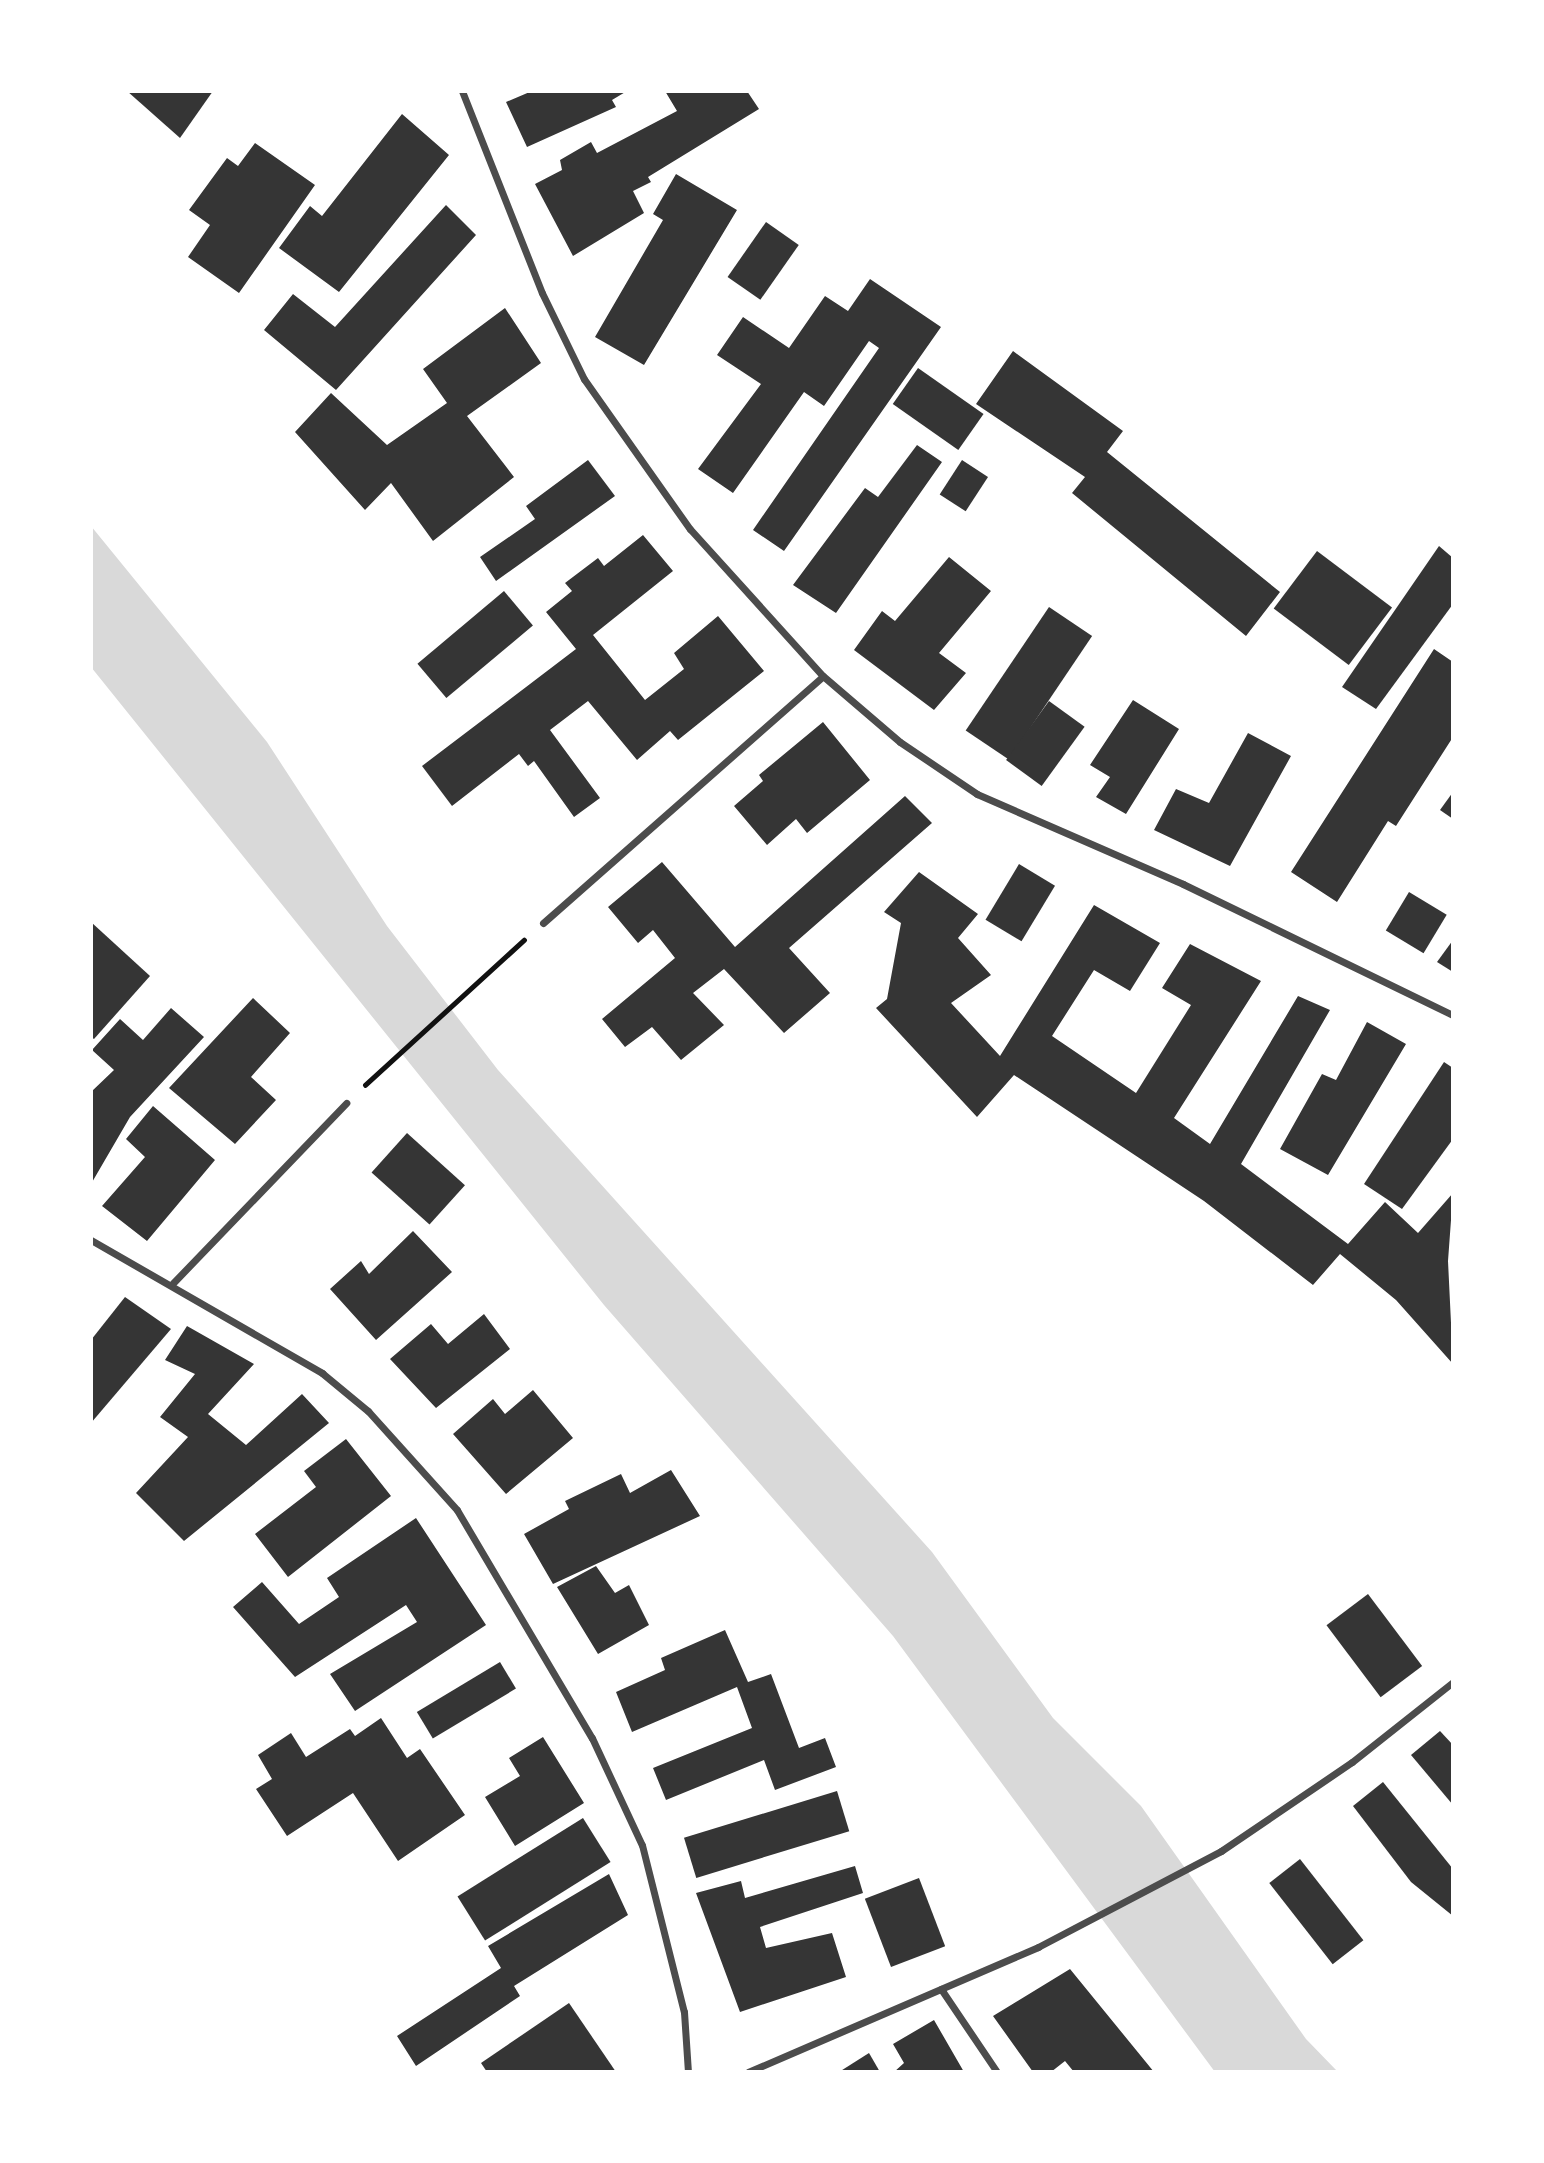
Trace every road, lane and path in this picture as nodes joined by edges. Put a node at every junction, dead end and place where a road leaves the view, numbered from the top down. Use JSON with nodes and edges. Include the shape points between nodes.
{"nodes":[{"id":1,"x":462,"y":91,"type":"edge"},
{"id":2,"x":823,"y":676,"type":"junction"},
{"id":3,"x":543,"y":923,"type":"joint"},
{"id":4,"x":1453,"y":1015,"type":"edge"},
{"id":5,"x":346,"y":1103,"type":"joint"},
{"id":6,"x":91,"y":1240,"type":"edge"},
{"id":7,"x":173,"y":1283,"type":"junction"},
{"id":8,"x":1453,"y":1682,"type":"edge"},
{"id":9,"x":941,"y":1989,"type":"junction"},
{"id":10,"x":688,"y":2072,"type":"edge"},
{"id":11,"x":748,"y":2072,"type":"edge"},
{"id":12,"x":997,"y":2072,"type":"edge"}],
"edges":[{"from":1,"to":2,"type":"street","via":[[542,293],[584,379],[690,529]]},
{"from":2,"to":3,"type":"street"},
{"from":2,"to":4,"type":"street","via":[[900,743],[976,793],[1183,884]]},
{"from":3,"to":5,"type":"path"},
{"from":5,"to":7,"type":"street"},
{"from":6,"to":7,"type":"street"},
{"from":7,"to":10,"type":"street","via":[[322,1373],[368,1411],[457,1510],[592,1738],[642,1845],[684,2012]]},
{"from":8,"to":9,"type":"street","via":[[1352,1762],[1221,1850],[1038,1947]]},
{"from":9,"to":11,"type":"street"},
{"from":9,"to":12,"type":"street"}]}
